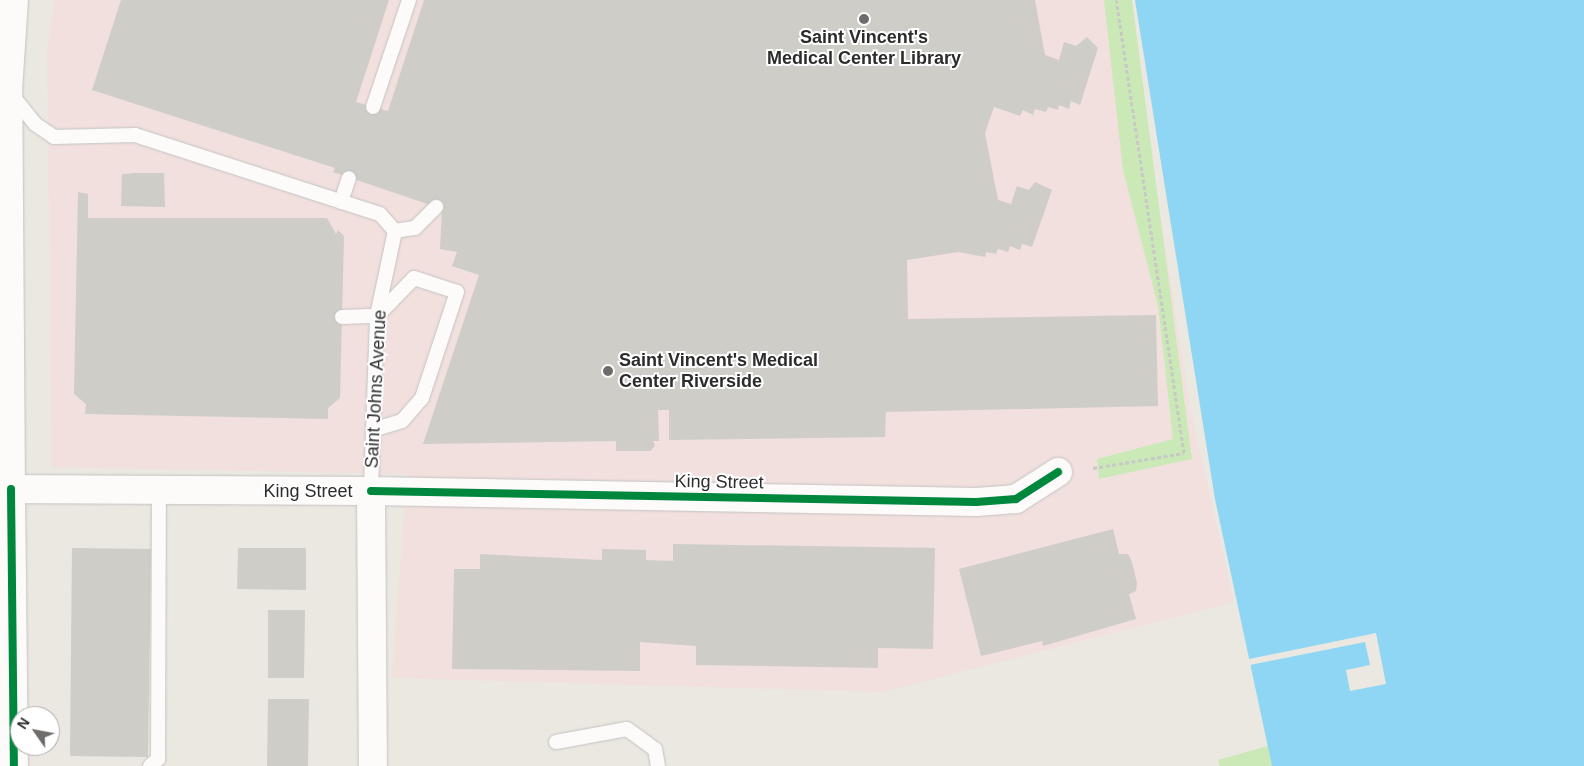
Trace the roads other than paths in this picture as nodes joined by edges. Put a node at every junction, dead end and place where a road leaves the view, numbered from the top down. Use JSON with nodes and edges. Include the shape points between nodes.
{"nodes":[{"id":1,"x":14,"y":0,"type":"edge"},
{"id":2,"x":409,"y":0,"type":"edge"},
{"id":3,"x":8,"y":90,"type":"junction"},
{"id":4,"x":372,"y":107,"type":"dead end"},
{"id":5,"x":349,"y":178,"type":"dead end"},
{"id":6,"x":341,"y":202,"type":"junction"},
{"id":7,"x":436,"y":207,"type":"dead end"},
{"id":8,"x":394,"y":232,"type":"junction"},
{"id":9,"x":378,"y":316,"type":"junction"},
{"id":10,"x":342,"y":317,"type":"dead end"},
{"id":11,"x":373,"y":430,"type":"junction"},
{"id":12,"x":1058,"y":472,"type":"dead end"},
{"id":13,"x":6,"y":489,"type":"edge"},
{"id":14,"x":159,"y":490,"type":"junction"},
{"id":15,"x":371,"y":491,"type":"junction"},
{"id":16,"x":556,"y":742,"type":"dead end"},
{"id":17,"x":14,"y":766,"type":"edge"},
{"id":18,"x":150,"y":766,"type":"edge"},
{"id":19,"x":373,"y":766,"type":"edge"},
{"id":20,"x":658,"y":766,"type":"edge"}],
"edges":[{"from":1,"to":3,"type":"main road"},
{"from":2,"to":4,"type":"lane"},
{"from":3,"to":6,"type":"lane","via":[[35,124],[54,137],[135,135]]},
{"from":3,"to":13,"type":"main road"},
{"from":5,"to":6,"type":"lane"},
{"from":6,"to":8,"type":"lane","via":[[380,214]]},
{"from":7,"to":8,"type":"lane","via":[[415,228]]},
{"from":8,"to":9,"type":"lane","name":"Saint Johns Avenue"},
{"from":9,"to":10,"type":"lane"},
{"from":9,"to":11,"type":"lane","name":"Saint Johns Avenue"},
{"from":9,"to":11,"type":"lane","via":[[414,278],[457,292],[422,398],[402,421]]},
{"from":11,"to":15,"type":"lane","name":"Saint Johns Avenue"},
{"from":12,"to":15,"type":"main road","name":"King Street","via":[[1016,500],[976,502]]},
{"from":13,"to":14,"type":"main road","name":"King Street"},
{"from":13,"to":17,"type":"main road"},
{"from":14,"to":15,"type":"main road","name":"King Street"},
{"from":14,"to":18,"type":"lane","via":[[158,759]]},
{"from":15,"to":19,"type":"main road","name":"Saint Johns Avenue"},
{"from":16,"to":20,"type":"lane","via":[[627,729],[654,749]]}]}
